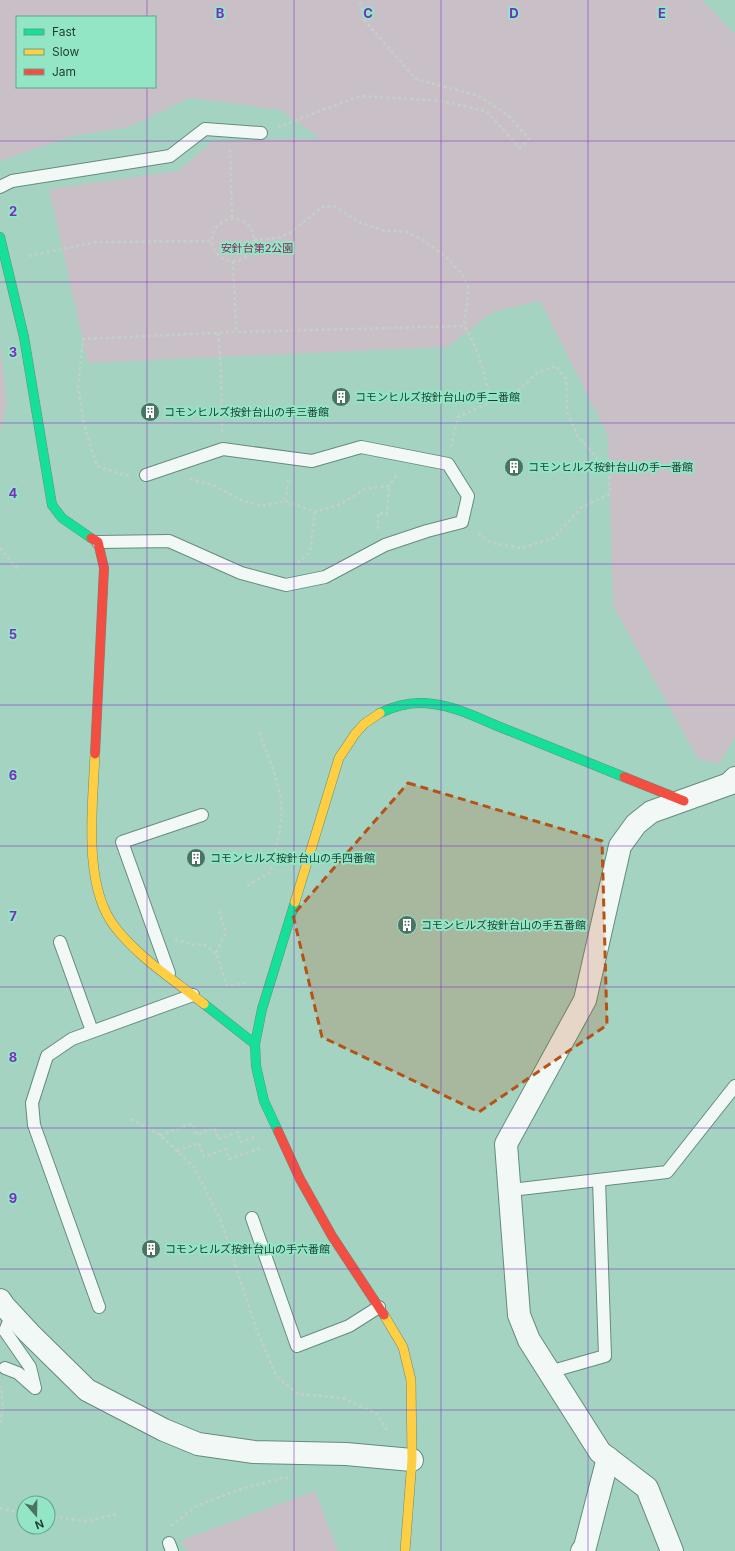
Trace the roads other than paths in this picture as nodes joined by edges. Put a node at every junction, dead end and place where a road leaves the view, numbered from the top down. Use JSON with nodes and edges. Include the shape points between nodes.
{"nodes":[{"id":1,"x":261,"y":133,"type":"road end"},
{"id":2,"x":0,"y":187,"type":"edge"},
{"id":3,"x":0,"y":237,"type":"edge"},
{"id":4,"x":146,"y":475,"type":"road end"},
{"id":5,"x":98,"y":542,"type":"junction"},
{"id":6,"x":735,"y":778,"type":"edge"},
{"id":7,"x":684,"y":800,"type":"junction"},
{"id":8,"x":202,"y":814,"type":"dead end"},
{"id":9,"x":60,"y":942,"type":"dead end"},
{"id":10,"x":170,"y":978,"type":"junction"},
{"id":11,"x":192,"y":995,"type":"junction"},
{"id":12,"x":92,"y":1031,"type":"junction"},
{"id":13,"x":255,"y":1044,"type":"junction"},
{"id":14,"x":735,"y":1086,"type":"edge"},
{"id":15,"x":600,"y":1180,"type":"junction"},
{"id":16,"x":511,"y":1190,"type":"junction"},
{"id":17,"x":252,"y":1218,"type":"dead end"},
{"id":18,"x":6,"y":1307,"type":"edge"},
{"id":19,"x":99,"y":1307,"type":"dead end"},
{"id":20,"x":379,"y":1307,"type":"junction"},
{"id":21,"x":5,"y":1368,"type":"road end"},
{"id":22,"x":549,"y":1372,"type":"junction"},
{"id":23,"x":608,"y":1458,"type":"junction"},
{"id":24,"x":412,"y":1460,"type":"junction"},
{"id":25,"x":405,"y":1551,"type":"edge"},
{"id":26,"x":582,"y":1551,"type":"edge"},
{"id":27,"x":672,"y":1551,"type":"edge"}],
"edges":[{"from":1,"to":2,"type":"lane","via":[[205,129],[170,156],[12,181]]},
{"from":3,"to":5,"type":"street","via":[[26,345],[52,506],[62,518]]},
{"from":4,"to":5,"type":"lane","via":[[223,449],[312,461],[361,447],[448,464],[468,496],[462,522],[427,530],[377,549],[325,577],[286,585],[241,573],[169,541]]},
{"from":5,"to":10,"type":"street","via":[[104,568],[91,839],[94,874],[103,905],[114,926],[145,958]]},
{"from":6,"to":7,"type":"street","via":[[729,784]]},
{"from":7,"to":13,"type":"street","via":[[450,707],[413,703],[385,710],[353,734],[339,758],[264,1004]]},
{"from":7,"to":16,"type":"street","via":[[651,812],[636,824],[620,846],[585,1000],[506,1144]]},
{"from":8,"to":10,"type":"lane","via":[[122,842]]},
{"from":9,"to":12,"type":"lane"},
{"from":10,"to":11,"type":"street"},
{"from":11,"to":12,"type":"lane"},
{"from":11,"to":13,"type":"street"},
{"from":12,"to":19,"type":"lane","via":[[72,1039],[47,1056],[32,1103],[34,1125]]},
{"from":13,"to":20,"type":"street","via":[[256,1066],[264,1101],[300,1180],[332,1236]]},
{"from":14,"to":15,"type":"lane","via":[[667,1172]]},
{"from":15,"to":16,"type":"lane"},
{"from":15,"to":22,"type":"lane","via":[[605,1356]]},
{"from":16,"to":22,"type":"street","via":[[519,1315],[529,1340]]},
{"from":17,"to":20,"type":"lane","via":[[297,1346],[349,1326]]},
{"from":18,"to":21,"type":"lane","via":[[5,1331],[30,1367],[35,1388],[18,1373]]},
{"from":18,"to":24,"type":"street","via":[[87,1390],[164,1430],[198,1444],[254,1452],[346,1454]]},
{"from":20,"to":24,"type":"street","via":[[403,1347],[411,1380]]},
{"from":22,"to":23,"type":"street","via":[[600,1452]]},
{"from":23,"to":26,"type":"street"},
{"from":23,"to":27,"type":"street","via":[[647,1488]]},
{"from":24,"to":25,"type":"street"}]}
